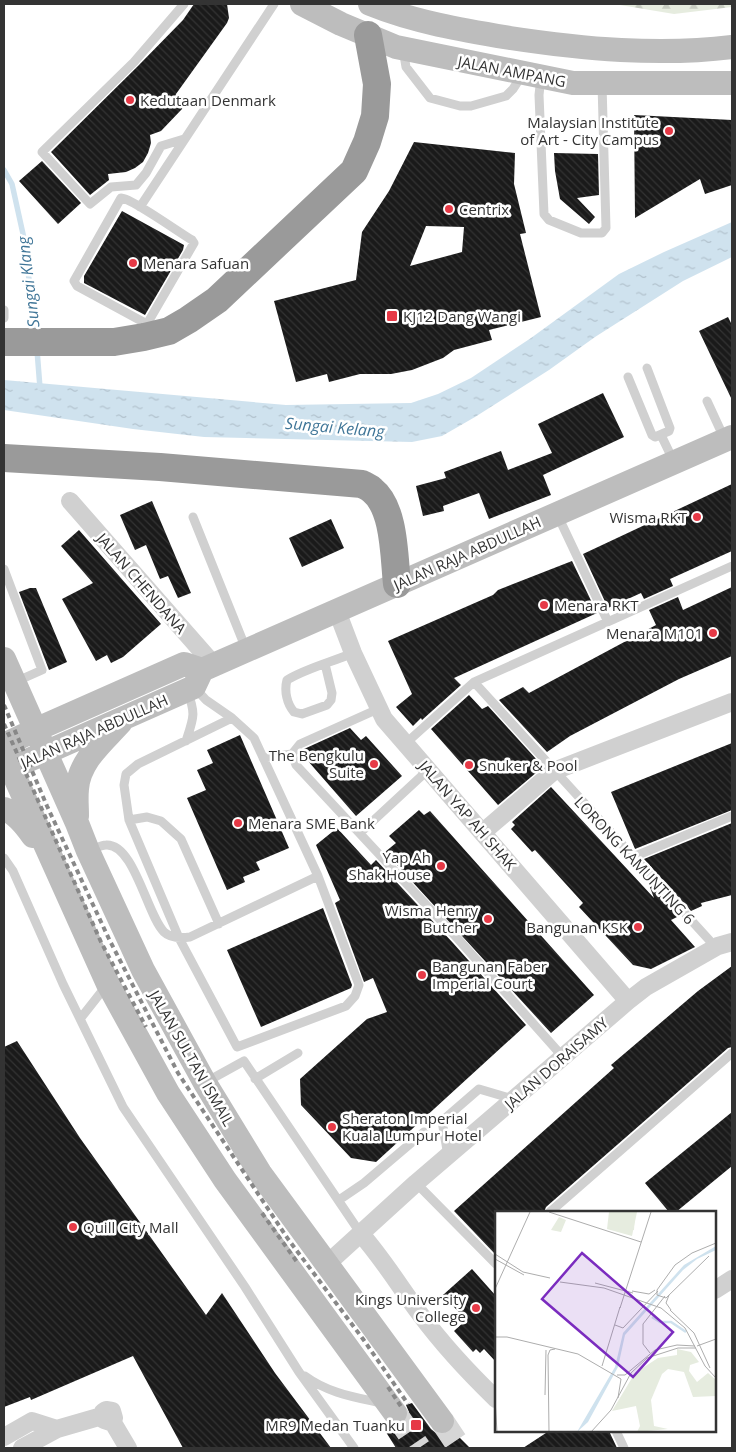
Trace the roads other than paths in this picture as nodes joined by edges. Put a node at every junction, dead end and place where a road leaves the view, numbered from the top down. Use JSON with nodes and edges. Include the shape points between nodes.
{"nodes":[{"id":1,"x":184,"y":4,"type":"edge"},
{"id":2,"x":274,"y":4,"type":"edge"},
{"id":3,"x":302,"y":4,"type":"edge"},
{"id":4,"x":370,"y":4,"type":"edge"},
{"id":5,"x":368,"y":35,"type":"junction"},
{"id":6,"x":732,"y":47,"type":"edge"},
{"id":7,"x":403,"y":48,"type":"junction"},
{"id":8,"x":532,"y":74,"type":"junction"},
{"id":9,"x":732,"y":83,"type":"edge"},
{"id":10,"x":602,"y":84,"type":"junction"},
{"id":11,"x":184,"y":139,"type":"junction"},
{"id":12,"x":140,"y":207,"type":"junction"},
{"id":13,"x":4,"y":310,"type":"edge"},
{"id":14,"x":4,"y":318,"type":"edge"},
{"id":15,"x":4,"y":342,"type":"edge"},
{"id":16,"x":647,"y":368,"type":"dead end"},
{"id":17,"x":628,"y":377,"type":"dead end"},
{"id":18,"x":707,"y":401,"type":"dead end"},
{"id":19,"x":661,"y":435,"type":"junction"},
{"id":20,"x":728,"y":438,"type":"edge"},
{"id":21,"x":4,"y":458,"type":"edge"},
{"id":22,"x":674,"y":462,"type":"junction"},
{"id":23,"x":70,"y":501,"type":"dead end"},
{"id":24,"x":557,"y":514,"type":"junction"},
{"id":25,"x":193,"y":517,"type":"dead end"},
{"id":26,"x":732,"y":566,"type":"edge"},
{"id":27,"x":4,"y":568,"type":"edge"},
{"id":28,"x":397,"y":584,"type":"junction"},
{"id":29,"x":337,"y":611,"type":"junction"},
{"id":30,"x":608,"y":622,"type":"junction"},
{"id":31,"x":247,"y":650,"type":"junction"},
{"id":32,"x":353,"y":653,"type":"junction"},
{"id":33,"x":4,"y":659,"type":"edge"},
{"id":34,"x":325,"y":664,"type":"junction"},
{"id":35,"x":199,"y":678,"type":"junction"},
{"id":36,"x":14,"y":682,"type":"junction"},
{"id":37,"x":474,"y":682,"type":"junction"},
{"id":38,"x":732,"y":702,"type":"edge"},
{"id":39,"x":378,"y":709,"type":"junction"},
{"id":40,"x":127,"y":716,"type":"junction"},
{"id":41,"x":232,"y":718,"type":"junction"},
{"id":42,"x":35,"y":730,"type":"junction"},
{"id":43,"x":186,"y":741,"type":"junction"},
{"id":44,"x":405,"y":744,"type":"junction"},
{"id":45,"x":4,"y":745,"type":"edge"},
{"id":46,"x":44,"y":752,"type":"junction"},
{"id":47,"x":292,"y":754,"type":"junction"},
{"id":48,"x":263,"y":758,"type":"junction"},
{"id":49,"x":6,"y":764,"type":"edge"},
{"id":50,"x":428,"y":770,"type":"junction"},
{"id":51,"x":554,"y":771,"type":"junction"},
{"id":52,"x":4,"y":809,"type":"edge"},
{"id":53,"x":732,"y":816,"type":"edge"},
{"id":54,"x":129,"y":820,"type":"junction"},
{"id":55,"x":77,"y":823,"type":"junction"},
{"id":56,"x":483,"y":832,"type":"junction"},
{"id":57,"x":360,"y":833,"type":"junction"},
{"id":58,"x":88,"y":851,"type":"junction"},
{"id":59,"x":632,"y":857,"type":"junction"},
{"id":60,"x":4,"y":858,"type":"edge"},
{"id":61,"x":54,"y":864,"type":"junction"},
{"id":62,"x":318,"y":876,"type":"junction"},
{"id":63,"x":219,"y":924,"type":"junction"},
{"id":64,"x":179,"y":938,"type":"junction"},
{"id":65,"x":725,"y":944,"type":"edge"},
{"id":66,"x":108,"y":984,"type":"junction"},
{"id":67,"x":628,"y":1001,"type":"junction"},
{"id":68,"x":80,"y":1019,"type":"junction"},
{"id":69,"x":237,"y":1047,"type":"junction"},
{"id":70,"x":298,"y":1053,"type":"dead end"},
{"id":71,"x":732,"y":1053,"type":"edge"},
{"id":72,"x":562,"y":1057,"type":"junction"},
{"id":73,"x":244,"y":1061,"type":"junction"},
{"id":74,"x":255,"y":1079,"type":"junction"},
{"id":75,"x":205,"y":1083,"type":"junction"},
{"id":76,"x":514,"y":1099,"type":"junction"},
{"id":77,"x":424,"y":1132,"type":"dead end"},
{"id":78,"x":448,"y":1156,"type":"junction"},
{"id":79,"x":416,"y":1183,"type":"junction"},
{"id":80,"x":339,"y":1200,"type":"junction"},
{"id":81,"x":551,"y":1211,"type":"edge"},
{"id":82,"x":361,"y":1234,"type":"junction"},
{"id":83,"x":495,"y":1262,"type":"edge"},
{"id":84,"x":327,"y":1264,"type":"junction"},
{"id":85,"x":732,"y":1279,"type":"edge"},
{"id":86,"x":716,"y":1289,"type":"edge"},
{"id":87,"x":299,"y":1372,"type":"junction"},
{"id":88,"x":495,"y":1398,"type":"edge"},
{"id":89,"x":392,"y":1409,"type":"joint"},
{"id":90,"x":442,"y":1421,"type":"tunnel mouth"},
{"id":91,"x":58,"y":1429,"type":"junction"},
{"id":92,"x":616,"y":1432,"type":"edge"},
{"id":93,"x":4,"y":1437,"type":"edge"},
{"id":94,"x":22,"y":1448,"type":"edge"},
{"id":95,"x":128,"y":1448,"type":"edge"},
{"id":96,"x":354,"y":1448,"type":"edge"},
{"id":97,"x":624,"y":1448,"type":"edge"}],
"edges":[{"from":1,"to":11,"type":"lane","via":[[134,62],[42,152],[90,204],[111,187],[136,185],[146,173],[157,147]]},
{"from":2,"to":11,"type":"lane"},
{"from":3,"to":5,"type":"main road","name":"JALAN AMPANG"},
{"from":4,"to":6,"type":"main road","name":"JALAN AMPANG","via":[[444,26],[550,44],[639,50]]},
{"from":5,"to":7,"type":"main road","name":"JALAN AMPANG"},
{"from":5,"to":15,"type":"highway","via":[[377,84],[375,116],[354,171],[216,300],[169,330],[144,337],[114,342]]},
{"from":7,"to":8,"type":"main road","name":"JALAN AMPANG"},
{"from":7,"to":8,"type":"lane","via":[[406,67],[430,98],[460,106],[506,96]]},
{"from":8,"to":10,"type":"main road","name":"JALAN AMPANG","via":[[573,83]]},
{"from":8,"to":10,"type":"lane","via":[[539,95],[544,214],[550,220],[581,233],[602,233],[606,228]]},
{"from":9,"to":10,"type":"main road","name":"JALAN AMPANG"},
{"from":11,"to":12,"type":"lane"},
{"from":12,"to":12,"type":"lane","via":[[194,243],[145,325],[77,286],[74,281],[121,198]]},
{"from":13,"to":14,"type":"lane"},
{"from":16,"to":19,"type":"lane","via":[[670,428]]},
{"from":17,"to":19,"type":"lane","via":[[652,435]]},
{"from":18,"to":20,"type":"lane"},
{"from":19,"to":22,"type":"lane"},
{"from":20,"to":22,"type":"main road","name":"JALAN RAJA ABDULLAH"},
{"from":21,"to":28,"type":"highway","via":[[362,484],[373,490],[388,515]]},
{"from":22,"to":24,"type":"main road","name":"JALAN RAJA ABDULLAH"},
{"from":23,"to":35,"type":"street","name":"JALAN CHENDANA"},
{"from":24,"to":28,"type":"main road","name":"JALAN RAJA ABDULLAH"},
{"from":24,"to":30,"type":"lane"},
{"from":25,"to":31,"type":"lane"},
{"from":26,"to":30,"type":"lane"},
{"from":27,"to":36,"type":"lane","via":[[42,670]]},
{"from":28,"to":29,"type":"main road","name":"JALAN RAJA ABDULLAH"},
{"from":29,"to":31,"type":"main road","name":"JALAN RAJA ABDULLAH"},
{"from":29,"to":32,"type":"street","name":"JALAN YAP AH SHAK"},
{"from":30,"to":37,"type":"lane"},
{"from":31,"to":35,"type":"main road","name":"JALAN RAJA ABDULLAH"},
{"from":32,"to":34,"type":"lane"},
{"from":32,"to":39,"type":"street","name":"JALAN YAP AH SHAK"},
{"from":33,"to":36,"type":"main road","name":"JALAN SULTAN ISMAIL"},
{"from":34,"to":34,"type":"lane","via":[[288,680],[287,698],[294,712],[302,714],[331,700]]},
{"from":35,"to":40,"type":"main road","name":"JALAN RAJA ABDULLAH"},
{"from":35,"to":41,"type":"lane","via":[[206,700]]},
{"from":35,"to":42,"type":"main road","name":"JALAN RAJA ABDULLAH","via":[[184,664]]},
{"from":35,"to":43,"type":"lane","via":[[194,715]]},
{"from":36,"to":42,"type":"main road","name":"JALAN SULTAN ISMAIL"},
{"from":37,"to":44,"type":"lane"},
{"from":37,"to":51,"type":"lane","name":"LORONG KAMUNTING 6"},
{"from":38,"to":51,"type":"street"},
{"from":39,"to":44,"type":"street","name":"JALAN YAP AH SHAK"},
{"from":39,"to":47,"type":"lane","via":[[300,744]]},
{"from":40,"to":46,"type":"main road","name":"JALAN RAJA ABDULLAH"},
{"from":40,"to":55,"type":"main road","via":[[87,760],[80,774]]},
{"from":41,"to":43,"type":"lane"},
{"from":41,"to":48,"type":"lane","via":[[254,738]]},
{"from":42,"to":45,"type":"main road","name":"JALAN RAJA ABDULLAH"},
{"from":42,"to":46,"type":"main road","name":"JALAN SULTAN ISMAIL"},
{"from":43,"to":54,"type":"lane","via":[[138,764],[126,774],[124,785]]},
{"from":44,"to":50,"type":"street","name":"JALAN YAP AH SHAK"},
{"from":46,"to":49,"type":"main road","name":"JALAN RAJA ABDULLAH"},
{"from":46,"to":55,"type":"main road","name":"JALAN SULTAN ISMAIL"},
{"from":47,"to":48,"type":"lane"},
{"from":47,"to":57,"type":"lane","via":[[296,766]]},
{"from":48,"to":62,"type":"lane"},
{"from":49,"to":61,"type":"main road"},
{"from":50,"to":56,"type":"street","name":"JALAN YAP AH SHAK"},
{"from":50,"to":57,"type":"lane"},
{"from":51,"to":56,"type":"street"},
{"from":51,"to":59,"type":"lane","name":"LORONG KAMUNTING 6"},
{"from":52,"to":61,"type":"main road","via":[[25,825]]},
{"from":53,"to":59,"type":"lane"},
{"from":54,"to":63,"type":"lane","via":[[147,816],[161,821],[181,839]]},
{"from":54,"to":64,"type":"lane"},
{"from":55,"to":58,"type":"main road","name":"JALAN SULTAN ISMAIL"},
{"from":56,"to":67,"type":"street","name":"JALAN YAP AH SHAK"},
{"from":57,"to":72,"type":"lane"},
{"from":58,"to":64,"type":"lane","via":[[107,844],[118,847],[131,865],[155,919],[165,933]]},
{"from":58,"to":75,"type":"main road","name":"JALAN SULTAN ISMAIL","via":[[143,970]]},
{"from":59,"to":65,"type":"lane","name":"LORONG KAMUNTING 6","via":[[711,942]]},
{"from":60,"to":68,"type":"lane","via":[[13,871]]},
{"from":61,"to":66,"type":"main road"},
{"from":62,"to":63,"type":"lane"},
{"from":62,"to":69,"type":"lane","via":[[359,985],[355,996],[346,1006]]},
{"from":63,"to":64,"type":"lane","via":[[190,937]]},
{"from":64,"to":69,"type":"lane"},
{"from":65,"to":67,"type":"street","name":"JALAN DORAISAMY","via":[[646,987]]},
{"from":66,"to":68,"type":"lane"},
{"from":66,"to":89,"type":"main road","via":[[168,1093],[225,1180]]},
{"from":67,"to":72,"type":"street","name":"JALAN DORAISAMY"},
{"from":68,"to":87,"type":"lane","via":[[124,1107]]},
{"from":69,"to":73,"type":"lane"},
{"from":70,"to":74,"type":"lane"},
{"from":71,"to":81,"type":"lane"},
{"from":72,"to":76,"type":"street","name":"JALAN DORAISAMY"},
{"from":73,"to":74,"type":"lane"},
{"from":73,"to":75,"type":"lane"},
{"from":74,"to":80,"type":"lane"},
{"from":75,"to":84,"type":"main road","name":"JALAN SULTAN ISMAIL","via":[[260,1173]]},
{"from":76,"to":78,"type":"street","name":"JALAN DORAISAMY"},
{"from":76,"to":78,"type":"lane","via":[[479,1089],[442,1122]]},
{"from":77,"to":80,"type":"lane"},
{"from":78,"to":79,"type":"street","name":"JALAN DORAISAMY"},
{"from":79,"to":82,"type":"street","name":"JALAN DORAISAMY"},
{"from":79,"to":83,"type":"lane"},
{"from":80,"to":82,"type":"lane"},
{"from":82,"to":84,"type":"street","name":"JALAN DORAISAMY"},
{"from":82,"to":88,"type":"street","via":[[458,1361]]},
{"from":84,"to":90,"type":"main road","name":"JALAN SULTAN ISMAIL"},
{"from":85,"to":86,"type":"street"},
{"from":87,"to":89,"type":"lane","via":[[330,1391]]},
{"from":87,"to":96,"type":"lane"},
{"from":91,"to":93,"type":"street","via":[[32,1421]]},
{"from":91,"to":94,"type":"street"},
{"from":91,"to":95,"type":"street","via":[[107,1418]]},
{"from":92,"to":97,"type":"lane"}]}
